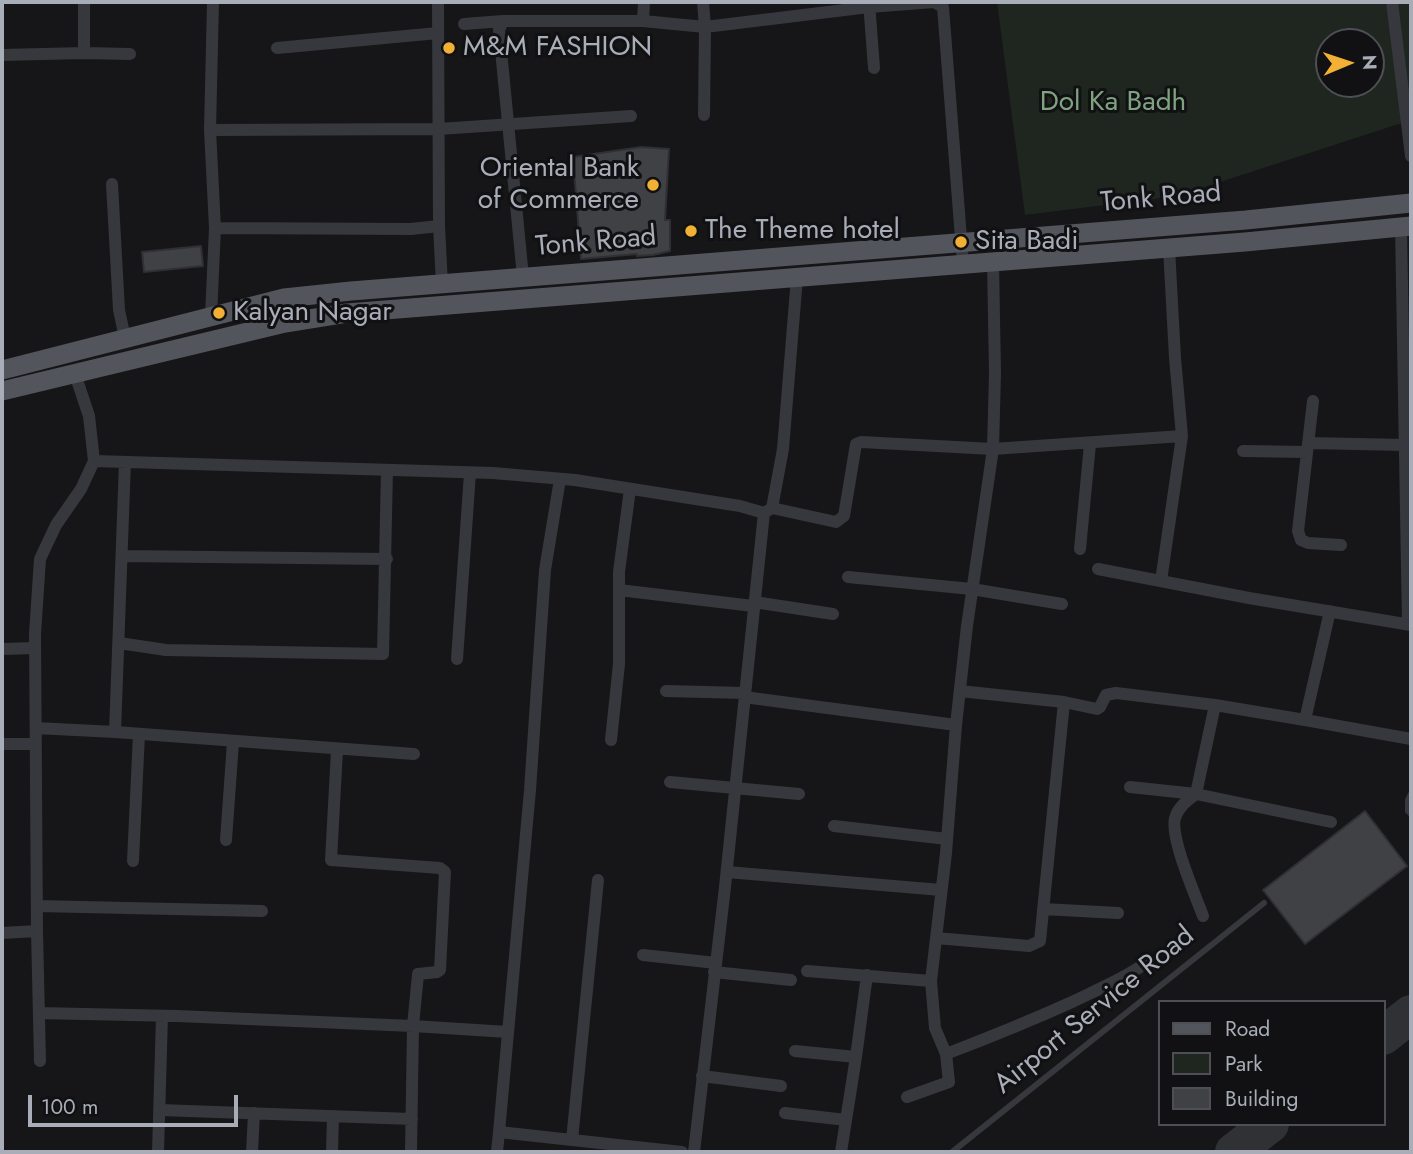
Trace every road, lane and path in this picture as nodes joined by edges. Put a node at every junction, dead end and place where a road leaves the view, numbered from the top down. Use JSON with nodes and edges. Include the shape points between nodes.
{"nodes":[{"id":1,"x":84,"y":2,"type":"edge"},
{"id":2,"x":213,"y":2,"type":"edge"},
{"id":3,"x":438,"y":2,"type":"edge"},
{"id":4,"x":644,"y":2,"type":"edge"},
{"id":5,"x":703,"y":2,"type":"edge"},
{"id":6,"x":806,"y":2,"type":"edge"},
{"id":7,"x":1392,"y":2,"type":"edge"},
{"id":8,"x":869,"y":4,"type":"edge"},
{"id":9,"x":806,"y":15,"type":"junction"},
{"id":10,"x":503,"y":21,"type":"junction"},
{"id":11,"x":643,"y":21,"type":"junction"},
{"id":12,"x":464,"y":24,"type":"dead end"},
{"id":13,"x":705,"y":27,"type":"junction"},
{"id":14,"x":438,"y":33,"type":"junction"},
{"id":15,"x":277,"y":48,"type":"dead end"},
{"id":16,"x":85,"y":53,"type":"junction"},
{"id":17,"x":130,"y":54,"type":"dead end"},
{"id":18,"x":2,"y":55,"type":"edge"},
{"id":19,"x":874,"y":68,"type":"dead end"},
{"id":20,"x":704,"y":115,"type":"dead end"},
{"id":21,"x":631,"y":116,"type":"dead end"},
{"id":22,"x":507,"y":126,"type":"junction"},
{"id":23,"x":439,"y":129,"type":"junction"},
{"id":24,"x":211,"y":131,"type":"junction"},
{"id":25,"x":1411,"y":156,"type":"edge"},
{"id":26,"x":112,"y":184,"type":"dead end"},
{"id":27,"x":1411,"y":203,"type":"edge"},
{"id":28,"x":439,"y":226,"type":"junction"},
{"id":29,"x":1406,"y":227,"type":"edge"},
{"id":30,"x":215,"y":228,"type":"junction"},
{"id":31,"x":961,"y":243,"type":"junction"},
{"id":32,"x":1170,"y":248,"type":"junction"},
{"id":33,"x":993,"y":262,"type":"junction"},
{"id":34,"x":963,"y":264,"type":"junction"},
{"id":35,"x":523,"y":277,"type":"junction"},
{"id":36,"x":797,"y":277,"type":"junction"},
{"id":37,"x":442,"y":284,"type":"junction"},
{"id":38,"x":211,"y":316,"type":"junction"},
{"id":39,"x":1407,"y":331,"type":"edge"},
{"id":40,"x":125,"y":338,"type":"junction"},
{"id":41,"x":2,"y":370,"type":"edge"},
{"id":42,"x":75,"y":374,"type":"junction"},
{"id":43,"x":2,"y":391,"type":"edge"},
{"id":44,"x":1313,"y":401,"type":"dead end"},
{"id":45,"x":1182,"y":436,"type":"junction"},
{"id":46,"x":1090,"y":444,"type":"junction"},
{"id":47,"x":1405,"y":445,"type":"junction"},
{"id":48,"x":1308,"y":448,"type":"junction"},
{"id":49,"x":993,"y":449,"type":"junction"},
{"id":50,"x":1242,"y":451,"type":"dead end"},
{"id":51,"x":94,"y":461,"type":"junction"},
{"id":52,"x":125,"y":462,"type":"junction"},
{"id":53,"x":387,"y":470,"type":"junction"},
{"id":54,"x":470,"y":472,"type":"junction"},
{"id":55,"x":560,"y":479,"type":"junction"},
{"id":56,"x":630,"y":489,"type":"junction"},
{"id":57,"x":768,"y":511,"type":"junction"},
{"id":58,"x":1409,"y":521,"type":"edge"},
{"id":59,"x":1341,"y":545,"type":"dead end"},
{"id":60,"x":1080,"y":549,"type":"dead end"},
{"id":61,"x":122,"y":556,"type":"junction"},
{"id":62,"x":387,"y":559,"type":"junction"},
{"id":63,"x":1097,"y":569,"type":"dead end"},
{"id":64,"x":848,"y":577,"type":"dead end"},
{"id":65,"x":1161,"y":581,"type":"junction"},
{"id":66,"x":972,"y":589,"type":"junction"},
{"id":67,"x":619,"y":590,"type":"junction"},
{"id":68,"x":753,"y":604,"type":"junction"},
{"id":69,"x":1062,"y":604,"type":"dead end"},
{"id":70,"x":1330,"y":611,"type":"junction"},
{"id":71,"x":833,"y":614,"type":"dead end"},
{"id":72,"x":1409,"y":624,"type":"edge"},
{"id":73,"x":119,"y":643,"type":"junction"},
{"id":74,"x":35,"y":648,"type":"junction"},
{"id":75,"x":2,"y":649,"type":"edge"},
{"id":76,"x":457,"y":659,"type":"dead end"},
{"id":77,"x":666,"y":691,"type":"dead end"},
{"id":78,"x":960,"y":691,"type":"junction"},
{"id":79,"x":744,"y":695,"type":"junction"},
{"id":80,"x":1064,"y":702,"type":"junction"},
{"id":81,"x":1215,"y":705,"type":"junction"},
{"id":82,"x":1305,"y":720,"type":"junction"},
{"id":83,"x":956,"y":725,"type":"junction"},
{"id":84,"x":36,"y":727,"type":"junction"},
{"id":85,"x":116,"y":733,"type":"junction"},
{"id":86,"x":139,"y":734,"type":"junction"},
{"id":87,"x":1411,"y":739,"type":"edge"},
{"id":88,"x":611,"y":740,"type":"dead end"},
{"id":89,"x":233,"y":742,"type":"junction"},
{"id":90,"x":2,"y":744,"type":"edge"},
{"id":91,"x":36,"y":744,"type":"junction"},
{"id":92,"x":337,"y":750,"type":"junction"},
{"id":93,"x":414,"y":754,"type":"dead end"},
{"id":94,"x":670,"y":782,"type":"dead end"},
{"id":95,"x":1130,"y":787,"type":"dead end"},
{"id":96,"x":735,"y":789,"type":"junction"},
{"id":97,"x":799,"y":794,"type":"dead end"},
{"id":98,"x":1196,"y":794,"type":"junction"},
{"id":99,"x":1411,"y":794,"type":"edge"},
{"id":100,"x":1411,"y":814,"type":"edge"},
{"id":101,"x":1331,"y":822,"type":"dead end"},
{"id":102,"x":834,"y":826,"type":"dead end"},
{"id":103,"x":947,"y":839,"type":"junction"},
{"id":104,"x":226,"y":840,"type":"dead end"},
{"id":105,"x":133,"y":861,"type":"dead end"},
{"id":106,"x":727,"y":872,"type":"junction"},
{"id":107,"x":598,"y":880,"type":"dead end"},
{"id":108,"x":941,"y":890,"type":"junction"},
{"id":109,"x":1264,"y":903,"type":"dead end"},
{"id":110,"x":38,"y":906,"type":"junction"},
{"id":111,"x":1043,"y":909,"type":"junction"},
{"id":112,"x":262,"y":911,"type":"dead end"},
{"id":113,"x":1118,"y":913,"type":"dead end"},
{"id":114,"x":1203,"y":916,"type":"dead end"},
{"id":115,"x":37,"y":931,"type":"junction"},
{"id":116,"x":2,"y":933,"type":"edge"},
{"id":117,"x":936,"y":939,"type":"junction"},
{"id":118,"x":643,"y":955,"type":"dead end"},
{"id":119,"x":1149,"y":961,"type":"dead end"},
{"id":120,"x":715,"y":967,"type":"junction"},
{"id":121,"x":807,"y":971,"type":"dead end"},
{"id":122,"x":867,"y":975,"type":"junction"},
{"id":123,"x":791,"y":980,"type":"dead end"},
{"id":124,"x":931,"y":981,"type":"junction"},
{"id":125,"x":39,"y":1013,"type":"junction"},
{"id":126,"x":162,"y":1016,"type":"junction"},
{"id":127,"x":413,"y":1026,"type":"junction"},
{"id":128,"x":508,"y":1032,"type":"junction"},
{"id":129,"x":796,"y":1051,"type":"dead end"},
{"id":130,"x":946,"y":1054,"type":"junction"},
{"id":131,"x":856,"y":1057,"type":"junction"},
{"id":132,"x":40,"y":1061,"type":"dead end"},
{"id":133,"x":702,"y":1076,"type":"junction"},
{"id":134,"x":781,"y":1086,"type":"dead end"},
{"id":135,"x":907,"y":1097,"type":"dead end"},
{"id":136,"x":160,"y":1110,"type":"junction"},
{"id":137,"x":785,"y":1113,"type":"dead end"},
{"id":138,"x":254,"y":1114,"type":"junction"},
{"id":139,"x":334,"y":1116,"type":"junction"},
{"id":140,"x":412,"y":1119,"type":"junction"},
{"id":141,"x":846,"y":1120,"type":"junction"},
{"id":142,"x":499,"y":1132,"type":"junction"},
{"id":143,"x":572,"y":1140,"type":"junction"},
{"id":144,"x":158,"y":1152,"type":"edge"},
{"id":145,"x":252,"y":1152,"type":"edge"},
{"id":146,"x":332,"y":1152,"type":"edge"},
{"id":147,"x":411,"y":1152,"type":"edge"},
{"id":148,"x":497,"y":1152,"type":"edge"},
{"id":149,"x":682,"y":1152,"type":"edge"},
{"id":150,"x":694,"y":1152,"type":"edge"},
{"id":151,"x":841,"y":1152,"type":"edge"},
{"id":152,"x":952,"y":1152,"type":"edge"}],
"edges":[{"from":1,"to":16,"type":"street"},
{"from":2,"to":24,"type":"street"},
{"from":3,"to":14,"type":"street"},
{"from":4,"to":11,"type":"street"},
{"from":5,"to":13,"type":"street"},
{"from":6,"to":9,"type":"street"},
{"from":7,"to":25,"type":"street"},
{"from":8,"to":9,"type":"street"},
{"from":8,"to":19,"type":"street"},
{"from":8,"to":31,"type":"street","via":[[934,2],[943,8]]},
{"from":9,"to":13,"type":"street"},
{"from":10,"to":11,"type":"street"},
{"from":10,"to":12,"type":"street"},
{"from":10,"to":22,"type":"street","via":[[499,30]]},
{"from":11,"to":13,"type":"street"},
{"from":13,"to":20,"type":"street"},
{"from":14,"to":15,"type":"street"},
{"from":14,"to":23,"type":"street"},
{"from":16,"to":17,"type":"street"},
{"from":16,"to":18,"type":"street"},
{"from":21,"to":22,"type":"street"},
{"from":22,"to":23,"type":"street"},
{"from":22,"to":35,"type":"street"},
{"from":23,"to":24,"type":"street"},
{"from":23,"to":28,"type":"street"},
{"from":24,"to":30,"type":"street"},
{"from":26,"to":40,"type":"street","via":[[119,310]]},
{"from":27,"to":31,"type":"main road","name":"Tonk Road"},
{"from":28,"to":30,"type":"street"},
{"from":28,"to":37,"type":"street"},
{"from":29,"to":32,"type":"main road","name":"Tonk Road"},
{"from":29,"to":39,"type":"street"},
{"from":30,"to":38,"type":"street"},
{"from":31,"to":34,"type":"street"},
{"from":31,"to":35,"type":"main road","name":"Tonk Road"},
{"from":32,"to":33,"type":"main road","name":"Tonk Road"},
{"from":32,"to":45,"type":"street"},
{"from":33,"to":34,"type":"main road","name":"Tonk Road"},
{"from":33,"to":49,"type":"street"},
{"from":34,"to":36,"type":"main road","name":"Tonk Road"},
{"from":35,"to":37,"type":"main road","name":"Tonk Road"},
{"from":36,"to":42,"type":"main road","name":"Tonk Road","via":[[347,313],[285,323]]},
{"from":36,"to":57,"type":"street","via":[[783,449]]},
{"from":37,"to":38,"type":"main road","name":"Tonk Road","via":[[284,298]]},
{"from":38,"to":40,"type":"main road","name":"Tonk Road"},
{"from":39,"to":47,"type":"street"},
{"from":40,"to":41,"type":"main road","name":"Tonk Road"},
{"from":42,"to":43,"type":"main road","name":"Tonk Road"},
{"from":42,"to":51,"type":"street","via":[[89,416]]},
{"from":44,"to":48,"type":"street"},
{"from":45,"to":46,"type":"street"},
{"from":45,"to":65,"type":"street"},
{"from":46,"to":49,"type":"street"},
{"from":46,"to":60,"type":"street"},
{"from":47,"to":48,"type":"street"},
{"from":47,"to":58,"type":"street"},
{"from":48,"to":50,"type":"street"},
{"from":48,"to":59,"type":"street","via":[[1298,531],[1301,540]]},
{"from":49,"to":57,"type":"street","via":[[861,442],[856,444],[841,520]]},
{"from":49,"to":66,"type":"street"},
{"from":51,"to":52,"type":"street"},
{"from":51,"to":74,"type":"street","via":[[40,559]]},
{"from":52,"to":53,"type":"street"},
{"from":52,"to":61,"type":"street"},
{"from":53,"to":54,"type":"street"},
{"from":53,"to":62,"type":"street"},
{"from":54,"to":55,"type":"street"},
{"from":54,"to":76,"type":"street"},
{"from":55,"to":56,"type":"street"},
{"from":55,"to":128,"type":"street","via":[[545,570]]},
{"from":56,"to":57,"type":"street"},
{"from":56,"to":67,"type":"street"},
{"from":57,"to":68,"type":"street"},
{"from":58,"to":72,"type":"street"},
{"from":61,"to":62,"type":"street"},
{"from":61,"to":73,"type":"street"},
{"from":62,"to":73,"type":"street","via":[[383,654],[166,650]]},
{"from":63,"to":65,"type":"street"},
{"from":64,"to":66,"type":"street"},
{"from":65,"to":70,"type":"street"},
{"from":66,"to":69,"type":"street"},
{"from":66,"to":78,"type":"street"},
{"from":67,"to":68,"type":"street"},
{"from":67,"to":88,"type":"street","via":[[619,664]]},
{"from":68,"to":71,"type":"street"},
{"from":68,"to":79,"type":"street"},
{"from":70,"to":72,"type":"street"},
{"from":70,"to":82,"type":"street"},
{"from":73,"to":85,"type":"street"},
{"from":74,"to":75,"type":"street"},
{"from":74,"to":84,"type":"street"},
{"from":77,"to":79,"type":"street"},
{"from":78,"to":80,"type":"street"},
{"from":78,"to":83,"type":"street"},
{"from":79,"to":83,"type":"street"},
{"from":79,"to":96,"type":"street"},
{"from":80,"to":81,"type":"street","via":[[1097,709],[1106,695],[1116,692]]},
{"from":80,"to":111,"type":"street"},
{"from":81,"to":82,"type":"street"},
{"from":81,"to":98,"type":"street"},
{"from":82,"to":87,"type":"street"},
{"from":83,"to":103,"type":"street"},
{"from":84,"to":85,"type":"street"},
{"from":84,"to":91,"type":"street"},
{"from":85,"to":86,"type":"street"},
{"from":86,"to":89,"type":"street"},
{"from":86,"to":105,"type":"street"},
{"from":89,"to":92,"type":"street"},
{"from":89,"to":104,"type":"street"},
{"from":90,"to":91,"type":"street"},
{"from":91,"to":110,"type":"street"},
{"from":92,"to":93,"type":"street"},
{"from":92,"to":127,"type":"street","via":[[331,860],[443,868],[445,872],[440,970],[418,974]]},
{"from":94,"to":96,"type":"street"},
{"from":95,"to":98,"type":"street"},
{"from":96,"to":97,"type":"street"},
{"from":96,"to":106,"type":"street"},
{"from":98,"to":101,"type":"street"},
{"from":98,"to":114,"type":"street","via":[[1175,816],[1174,833]]},
{"from":99,"to":100,"type":"lane"},
{"from":102,"to":103,"type":"street"},
{"from":103,"to":108,"type":"street"},
{"from":106,"to":108,"type":"street"},
{"from":106,"to":120,"type":"street"},
{"from":107,"to":143,"type":"street"},
{"from":108,"to":117,"type":"street"},
{"from":109,"to":152,"type":"lane","name":"Airport Service Road"},
{"from":110,"to":112,"type":"street"},
{"from":110,"to":115,"type":"street"},
{"from":111,"to":113,"type":"street"},
{"from":111,"to":117,"type":"street","via":[[1040,941],[1029,946]]},
{"from":115,"to":116,"type":"street"},
{"from":115,"to":125,"type":"street"},
{"from":117,"to":124,"type":"street"},
{"from":118,"to":120,"type":"street"},
{"from":119,"to":130,"type":"street","via":[[1096,991]]},
{"from":120,"to":123,"type":"street"},
{"from":120,"to":133,"type":"street"},
{"from":121,"to":122,"type":"street"},
{"from":122,"to":124,"type":"street"},
{"from":122,"to":131,"type":"street"},
{"from":124,"to":130,"type":"street","via":[[934,1028]]},
{"from":125,"to":126,"type":"street"},
{"from":125,"to":132,"type":"street"},
{"from":126,"to":127,"type":"street"},
{"from":126,"to":136,"type":"street"},
{"from":127,"to":128,"type":"street"},
{"from":127,"to":140,"type":"street"},
{"from":128,"to":142,"type":"street"},
{"from":129,"to":131,"type":"street"},
{"from":130,"to":135,"type":"street","via":[[949,1082]]},
{"from":131,"to":141,"type":"street"},
{"from":133,"to":134,"type":"street"},
{"from":133,"to":150,"type":"street"},
{"from":136,"to":138,"type":"street"},
{"from":136,"to":144,"type":"street"},
{"from":137,"to":141,"type":"street"},
{"from":138,"to":139,"type":"street"},
{"from":138,"to":145,"type":"street"},
{"from":139,"to":140,"type":"street"},
{"from":139,"to":146,"type":"street"},
{"from":140,"to":147,"type":"street"},
{"from":141,"to":151,"type":"street"},
{"from":142,"to":143,"type":"street"},
{"from":142,"to":148,"type":"street"},
{"from":143,"to":149,"type":"street"}]}
